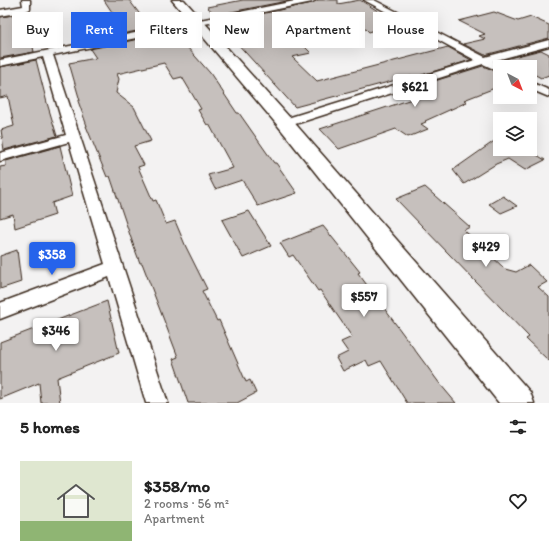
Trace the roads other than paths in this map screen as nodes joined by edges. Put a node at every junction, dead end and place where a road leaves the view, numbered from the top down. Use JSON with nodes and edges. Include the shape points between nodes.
{"nodes":[{"id":1,"x":26,"y":0,"type":"edge"},
{"id":2,"x":178,"y":0,"type":"edge"},
{"id":3,"x":312,"y":0,"type":"edge"},
{"id":4,"x":368,"y":0,"type":"edge"},
{"id":5,"x":188,"y":12,"type":"edge"},
{"id":6,"x":0,"y":13,"type":"edge"},
{"id":7,"x":202,"y":22,"type":"edge"},
{"id":8,"x":202,"y":28,"type":"edge"},
{"id":9,"x":135,"y":36,"type":"edge"},
{"id":10,"x":549,"y":43,"type":"edge"},
{"id":11,"x":47,"y":53,"type":"junction"},
{"id":12,"x":483,"y":61,"type":"junction"},
{"id":13,"x":0,"y":63,"type":"edge"},
{"id":14,"x":493,"y":66,"type":"edge"},
{"id":15,"x":537,"y":88,"type":"edge"},
{"id":16,"x":549,"y":94,"type":"edge"},
{"id":17,"x":285,"y":123,"type":"junction"},
{"id":18,"x":73,"y":137,"type":"junction"},
{"id":19,"x":0,"y":157,"type":"edge"},
{"id":20,"x":114,"y":268,"type":"junction"},
{"id":21,"x":0,"y":311,"type":"edge"},
{"id":22,"x":157,"y":403,"type":"edge"},
{"id":23,"x":519,"y":403,"type":"edge"}],
"edges":[{"from":1,"to":6,"type":"street","via":[[27,7]]},
{"from":2,"to":5,"type":"street"},
{"from":3,"to":7,"type":"street"},
{"from":4,"to":12,"type":"street"},
{"from":8,"to":17,"type":"street"},
{"from":9,"to":11,"type":"street"},
{"from":10,"to":12,"type":"street"},
{"from":11,"to":13,"type":"street"},
{"from":11,"to":18,"type":"street"},
{"from":12,"to":14,"type":"street"},
{"from":12,"to":17,"type":"street"},
{"from":15,"to":16,"type":"street"},
{"from":17,"to":23,"type":"street"},
{"from":18,"to":19,"type":"street"},
{"from":18,"to":20,"type":"street"},
{"from":20,"to":21,"type":"street"},
{"from":20,"to":22,"type":"street"}]}
